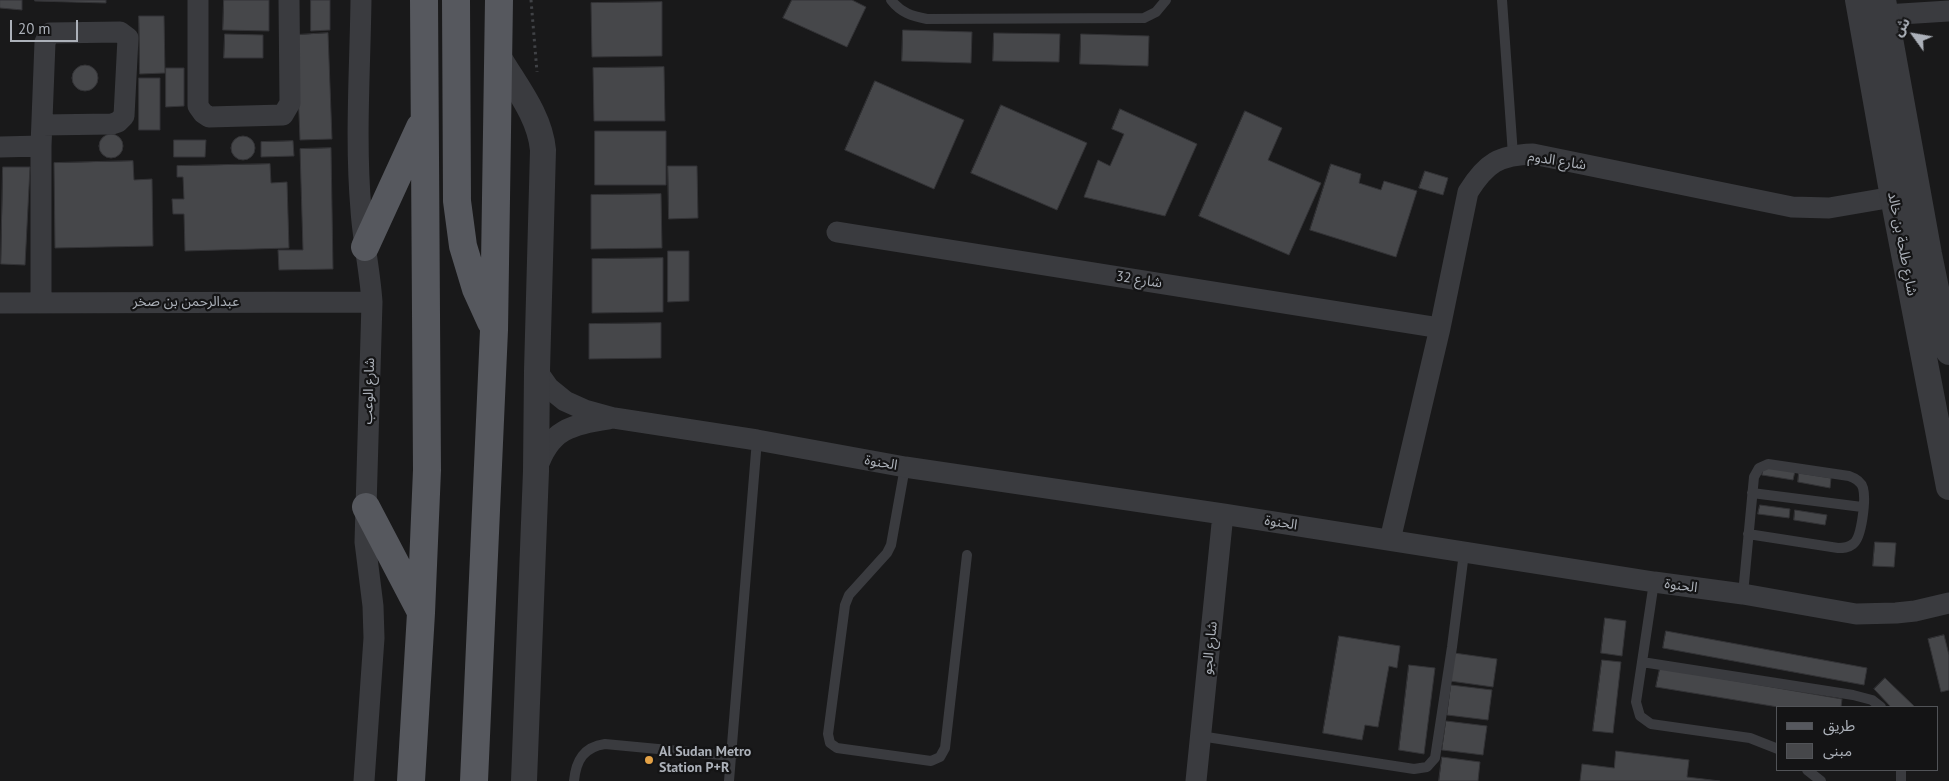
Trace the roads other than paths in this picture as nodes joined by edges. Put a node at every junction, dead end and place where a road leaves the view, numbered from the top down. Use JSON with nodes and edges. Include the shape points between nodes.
{"nodes":[{"id":1,"x":198,"y":0,"type":"edge"},
{"id":2,"x":289,"y":0,"type":"edge"},
{"id":3,"x":361,"y":0,"type":"edge"},
{"id":4,"x":424,"y":0,"type":"edge"},
{"id":5,"x":456,"y":0,"type":"edge"},
{"id":6,"x":499,"y":0,"type":"edge"},
{"id":7,"x":891,"y":0,"type":"edge"},
{"id":8,"x":1166,"y":0,"type":"edge"},
{"id":9,"x":1502,"y":0,"type":"edge"},
{"id":10,"x":1872,"y":8,"type":"edge"},
{"id":11,"x":1949,"y":11,"type":"edge"},
{"id":12,"x":499,"y":58,"type":"junction"},
{"id":13,"x":424,"y":118,"type":"junction"},
{"id":14,"x":42,"y":136,"type":"junction"},
{"id":15,"x":0,"y":146,"type":"edge"},
{"id":16,"x":1513,"y":155,"type":"junction"},
{"id":17,"x":1893,"y":197,"type":"junction"},
{"id":18,"x":837,"y":232,"type":"dead end"},
{"id":19,"x":365,"y":247,"type":"junction"},
{"id":20,"x":372,"y":302,"type":"junction"},
{"id":21,"x":0,"y":303,"type":"edge"},
{"id":22,"x":41,"y":303,"type":"junction"},
{"id":23,"x":1440,"y":328,"type":"junction"},
{"id":24,"x":494,"y":330,"type":"junction"},
{"id":25,"x":1949,"y":352,"type":"edge"},
{"id":26,"x":537,"y":371,"type":"junction"},
{"id":27,"x":614,"y":418,"type":"junction"},
{"id":28,"x":757,"y":440,"type":"junction"},
{"id":29,"x":905,"y":468,"type":"junction"},
{"id":30,"x":536,"y":471,"type":"junction"},
{"id":31,"x":1949,"y":487,"type":"edge"},
{"id":32,"x":1752,"y":493,"type":"junction"},
{"id":33,"x":366,"y":507,"type":"junction"},
{"id":34,"x":1862,"y":507,"type":"junction"},
{"id":35,"x":1224,"y":514,"type":"junction"},
{"id":36,"x":1748,"y":534,"type":"junction"},
{"id":37,"x":1390,"y":540,"type":"junction"},
{"id":38,"x":1464,"y":552,"type":"junction"},
{"id":39,"x":967,"y":555,"type":"dead end"},
{"id":40,"x":1654,"y":582,"type":"junction"},
{"id":41,"x":1743,"y":594,"type":"junction"},
{"id":42,"x":1949,"y":603,"type":"edge"},
{"id":43,"x":421,"y":613,"type":"junction"},
{"id":44,"x":1642,"y":662,"type":"junction"},
{"id":45,"x":1881,"y":706,"type":"edge"},
{"id":46,"x":1200,"y":736,"type":"junction"},
{"id":47,"x":1776,"y":748,"type":"edge"},
{"id":48,"x":732,"y":756,"type":"junction"},
{"id":49,"x":1808,"y":771,"type":"edge"},
{"id":50,"x":364,"y":781,"type":"edge"},
{"id":51,"x":411,"y":781,"type":"edge"},
{"id":52,"x":474,"y":781,"type":"edge"},
{"id":53,"x":524,"y":781,"type":"edge"},
{"id":54,"x":574,"y":781,"type":"edge"},
{"id":55,"x":729,"y":781,"type":"edge"},
{"id":56,"x":1196,"y":781,"type":"edge"},
{"id":57,"x":1821,"y":781,"type":"edge"}],
"edges":[{"from":1,"to":2,"type":"street","via":[[198,106],[209,118],[283,115],[287,110],[290,103]]},
{"from":3,"to":19,"type":"street","name":"شارع الوعب","via":[[359,174]]},
{"from":4,"to":13,"type":"main road"},
{"from":5,"to":24,"type":"main road","via":[[457,201],[476,289]]},
{"from":6,"to":12,"type":"main road"},
{"from":7,"to":8,"type":"lane","via":[[910,16],[927,18],[1144,18],[1156,12]]},
{"from":9,"to":16,"type":"lane"},
{"from":10,"to":11,"type":"street"},
{"from":10,"to":17,"type":"street","name":"شارع طلحة بن خالد"},
{"from":10,"to":25,"type":"street","name":"شارع طلحة بن خالد","via":[[1936,259]]},
{"from":12,"to":24,"type":"main road"},
{"from":12,"to":26,"type":"street","via":[[538,123],[544,150]]},
{"from":13,"to":19,"type":"main road"},
{"from":13,"to":43,"type":"main road","via":[[427,470]]},
{"from":14,"to":14,"type":"street","via":[[45,42],[50,32],[120,32],[125,35],[128,38],[124,116],[112,124]]},
{"from":14,"to":15,"type":"street"},
{"from":14,"to":22,"type":"street"},
{"from":16,"to":17,"type":"street","name":"شارع الدوم","via":[[1533,154],[1792,206],[1829,208]]},
{"from":16,"to":23,"type":"street","name":"شارع الدوم","via":[[1494,162],[1479,175],[1468,192]]},
{"from":17,"to":31,"type":"street","name":"شارع طلحة بن خالد"},
{"from":18,"to":23,"type":"street","name":"شارع 32"},
{"from":19,"to":20,"type":"street","name":"شارع الوعب"},
{"from":20,"to":22,"type":"street","name":"عبدالرحمن بن صخر"},
{"from":20,"to":33,"type":"street","name":"شارع الوعب"},
{"from":21,"to":22,"type":"street","name":"عبدالرحمن بن صخر"},
{"from":23,"to":37,"type":"street","name":"شارع الدوم"},
{"from":24,"to":52,"type":"main road"},
{"from":26,"to":27,"type":"street","name":"الحنوة","via":[[549,388],[565,401]]},
{"from":26,"to":30,"type":"street"},
{"from":27,"to":28,"type":"street","name":"الحنوة"},
{"from":27,"to":30,"type":"street","name":"الحنوة","via":[[577,424],[562,431],[550,442]]},
{"from":28,"to":29,"type":"street","name":"الحنوة"},
{"from":28,"to":48,"type":"lane"},
{"from":29,"to":35,"type":"street","name":"الحنوة"},
{"from":29,"to":39,"type":"lane","via":[[891,545],[848,595],[845,605],[828,734],[830,743],[837,748],[931,761],[940,757],[945,748]]},
{"from":30,"to":53,"type":"street"},
{"from":32,"to":34,"type":"lane"},
{"from":32,"to":34,"type":"lane","via":[[1755,472],[1768,464],[1856,478],[1864,489]]},
{"from":32,"to":36,"type":"lane"},
{"from":33,"to":43,"type":"main road"},
{"from":33,"to":50,"type":"street","name":"شارع الوعب","via":[[365,542],[374,638]]},
{"from":34,"to":36,"type":"lane","via":[[1858,538],[1847,547]]},
{"from":35,"to":37,"type":"street","name":"الحنوة"},
{"from":35,"to":46,"type":"street","name":"شارع الجو"},
{"from":36,"to":41,"type":"lane"},
{"from":37,"to":38,"type":"street","name":"الحنوة"},
{"from":38,"to":40,"type":"street","name":"الحنوة"},
{"from":38,"to":46,"type":"lane","via":[[1435,758],[1426,768],[1414,769]]},
{"from":40,"to":41,"type":"street","name":"الحنوة"},
{"from":40,"to":44,"type":"lane"},
{"from":41,"to":42,"type":"street","name":"الحنوة","via":[[1856,614],[1915,611]]},
{"from":43,"to":51,"type":"main road"},
{"from":44,"to":45,"type":"lane","via":[[1853,695]]},
{"from":44,"to":47,"type":"lane","via":[[1636,702],[1644,721],[1750,738]]},
{"from":46,"to":56,"type":"street","name":"شارع الجو"},
{"from":48,"to":54,"type":"lane","via":[[596,745],[580,757]]},
{"from":48,"to":55,"type":"lane"},
{"from":49,"to":57,"type":"lane"}]}
